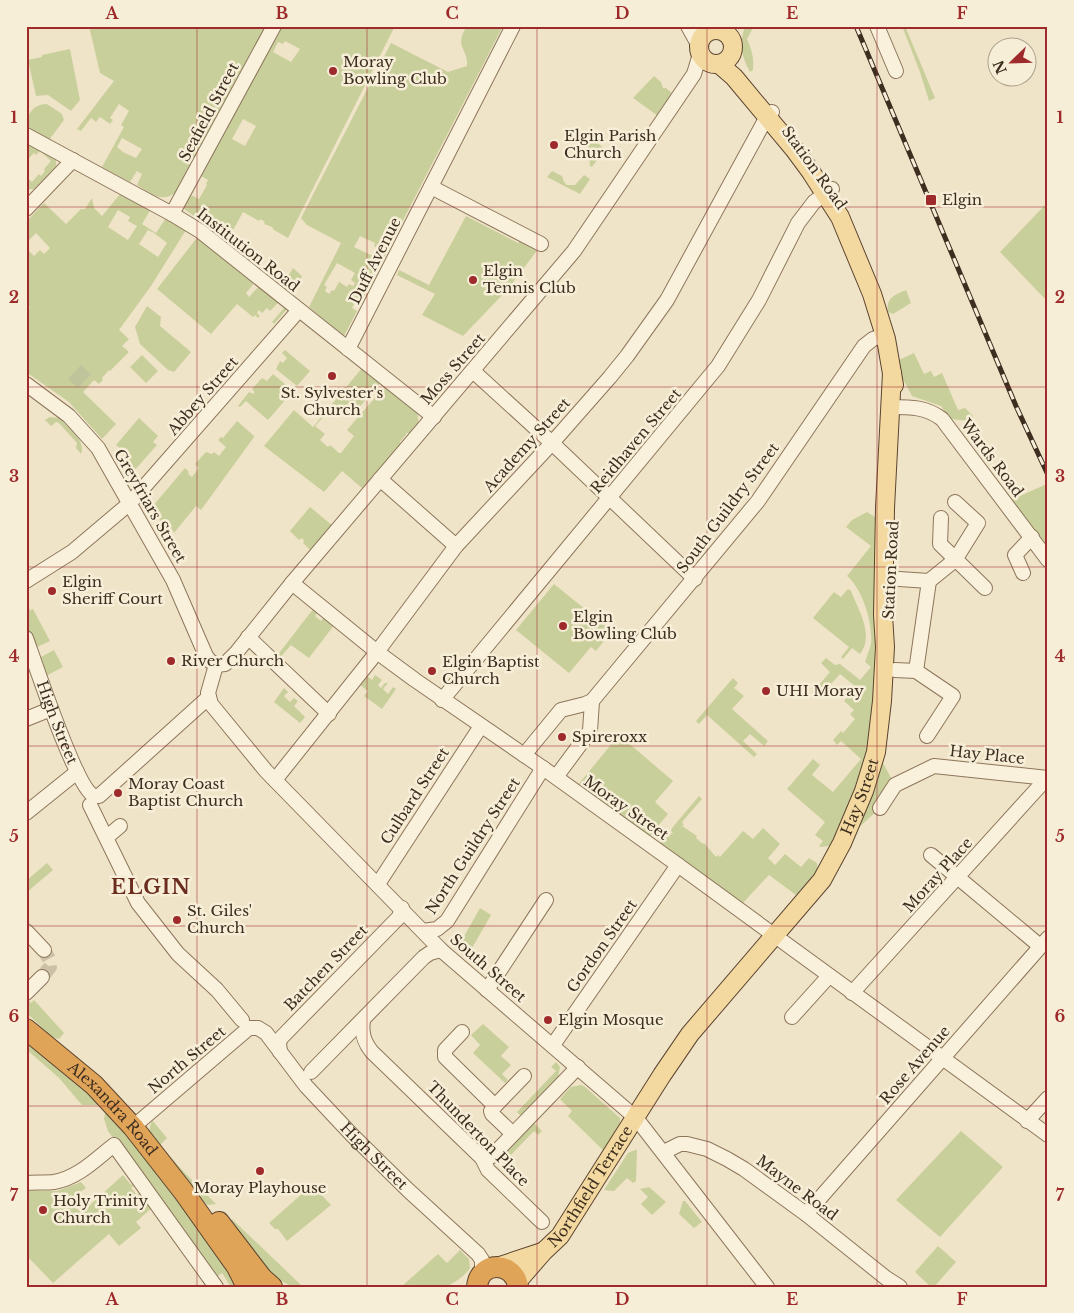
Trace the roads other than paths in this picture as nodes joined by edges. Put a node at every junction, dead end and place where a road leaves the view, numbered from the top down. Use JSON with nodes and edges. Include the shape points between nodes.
{"nodes":[{"id":1,"x":274,"y":26,"type":"edge"},
{"id":2,"x":513,"y":26,"type":"edge"},
{"id":3,"x":688,"y":26,"type":"edge"},
{"id":4,"x":877,"y":26,"type":"edge"},
{"id":5,"x":717,"y":42,"type":"edge"},
{"id":6,"x":896,"y":71,"type":"dead end"},
{"id":7,"x":770,"y":114,"type":"junction"},
{"id":8,"x":26,"y":136,"type":"edge"},
{"id":9,"x":73,"y":160,"type":"junction"},
{"id":10,"x":431,"y":187,"type":"junction"},
{"id":11,"x":829,"y":192,"type":"junction"},
{"id":12,"x":26,"y":209,"type":"edge"},
{"id":13,"x":172,"y":214,"type":"junction"},
{"id":14,"x":541,"y":244,"type":"dead end"},
{"id":15,"x":299,"y":310,"type":"junction"},
{"id":16,"x":884,"y":334,"type":"junction"},
{"id":17,"x":348,"y":349,"type":"junction"},
{"id":18,"x":473,"y":371,"type":"junction"},
{"id":19,"x":26,"y":384,"type":"edge"},
{"id":20,"x":895,"y":407,"type":"junction"},
{"id":21,"x":434,"y":417,"type":"junction"},
{"id":22,"x":552,"y":443,"type":"junction"},
{"id":23,"x":380,"y":479,"type":"junction"},
{"id":24,"x":610,"y":498,"type":"junction"},
{"id":25,"x":955,"y":502,"type":"dead end"},
{"id":26,"x":130,"y":504,"type":"junction"},
{"id":27,"x":941,"y":518,"type":"dead end"},
{"id":28,"x":1032,"y":537,"type":"junction"},
{"id":29,"x":456,"y":546,"type":"junction"},
{"id":30,"x":954,"y":560,"type":"junction"},
{"id":31,"x":1048,"y":560,"type":"edge"},
{"id":32,"x":1023,"y":573,"type":"dead end"},
{"id":33,"x":888,"y":578,"type":"junction"},
{"id":34,"x":695,"y":579,"type":"junction"},
{"id":35,"x":26,"y":581,"type":"edge"},
{"id":36,"x":929,"y":581,"type":"junction"},
{"id":37,"x":292,"y":583,"type":"junction"},
{"id":38,"x":985,"y":588,"type":"dead end"},
{"id":39,"x":248,"y":637,"type":"junction"},
{"id":40,"x":26,"y":638,"type":"edge"},
{"id":41,"x":377,"y":652,"type":"junction"},
{"id":42,"x":216,"y":665,"type":"junction"},
{"id":43,"x":895,"y":670,"type":"dead end"},
{"id":44,"x":916,"y":671,"type":"junction"},
{"id":45,"x":209,"y":697,"type":"junction"},
{"id":46,"x":442,"y":700,"type":"junction"},
{"id":47,"x":592,"y":701,"type":"junction"},
{"id":48,"x":573,"y":707,"type":"junction"},
{"id":49,"x":51,"y":709,"type":"junction"},
{"id":50,"x":328,"y":714,"type":"junction"},
{"id":51,"x":26,"y":719,"type":"edge"},
{"id":52,"x":591,"y":724,"type":"junction"},
{"id":53,"x":481,"y":726,"type":"junction"},
{"id":54,"x":927,"y":736,"type":"dead end"},
{"id":55,"x":524,"y":755,"type":"junction"},
{"id":56,"x":543,"y":768,"type":"junction"},
{"id":57,"x":77,"y":772,"type":"junction"},
{"id":58,"x":556,"y":778,"type":"junction"},
{"id":59,"x":1047,"y":778,"type":"edge"},
{"id":60,"x":275,"y":780,"type":"junction"},
{"id":61,"x":95,"y":801,"type":"junction"},
{"id":62,"x":880,"y":808,"type":"dead end"},
{"id":63,"x":26,"y":813,"type":"edge"},
{"id":64,"x":120,"y":826,"type":"dead end"},
{"id":65,"x":107,"y":836,"type":"junction"},
{"id":66,"x":931,"y":855,"type":"dead end"},
{"id":67,"x":678,"y":864,"type":"junction"},
{"id":68,"x":958,"y":878,"type":"junction"},
{"id":69,"x":378,"y":884,"type":"junction"},
{"id":70,"x":546,"y":900,"type":"dead end"},
{"id":71,"x":402,"y":908,"type":"junction"},
{"id":72,"x":26,"y":931,"type":"edge"},
{"id":73,"x":423,"y":932,"type":"junction"},
{"id":74,"x":774,"y":936,"type":"junction"},
{"id":75,"x":1044,"y":942,"type":"edge"},
{"id":76,"x":44,"y":950,"type":"tunnel mouth"},
{"id":77,"x":441,"y":950,"type":"junction"},
{"id":78,"x":829,"y":976,"type":"junction"},
{"id":79,"x":42,"y":977,"type":"tunnel mouth"},
{"id":80,"x":487,"y":990,"type":"junction"},
{"id":81,"x":26,"y":993,"type":"edge"},
{"id":82,"x":852,"y":993,"type":"junction"},
{"id":83,"x":792,"y":1017,"type":"dead end"},
{"id":84,"x":242,"y":1020,"type":"dead end"},
{"id":85,"x":363,"y":1020,"type":"junction"},
{"id":86,"x":28,"y":1029,"type":"edge"},
{"id":87,"x":462,"y":1032,"type":"dead end"},
{"id":88,"x":266,"y":1033,"type":"joint"},
{"id":89,"x":553,"y":1045,"type":"junction"},
{"id":90,"x":280,"y":1052,"type":"junction"},
{"id":91,"x":943,"y":1058,"type":"junction"},
{"id":92,"x":578,"y":1067,"type":"junction"},
{"id":93,"x":311,"y":1072,"type":"dead end"},
{"id":94,"x":524,"y":1076,"type":"dead end"},
{"id":95,"x":1048,"y":1098,"type":"edge"},
{"id":96,"x":495,"y":1106,"type":"junction"},
{"id":97,"x":636,"y":1118,"type":"junction"},
{"id":98,"x":1027,"y":1121,"type":"junction"},
{"id":99,"x":133,"y":1128,"type":"junction"},
{"id":100,"x":513,"y":1134,"type":"junction"},
{"id":101,"x":1048,"y":1135,"type":"edge"},
{"id":102,"x":664,"y":1152,"type":"junction"},
{"id":103,"x":482,"y":1158,"type":"junction"},
{"id":104,"x":26,"y":1182,"type":"edge"},
{"id":105,"x":183,"y":1191,"type":"junction"},
{"id":106,"x":806,"y":1214,"type":"junction"},
{"id":107,"x":542,"y":1222,"type":"dead end"},
{"id":108,"x":542,"y":1252,"type":"junction"},
{"id":109,"x":480,"y":1278,"type":"edge"},
{"id":110,"x":518,"y":1286,"type":"edge"},
{"id":111,"x":216,"y":1287,"type":"edge"},
{"id":112,"x":247,"y":1287,"type":"edge"},
{"id":113,"x":272,"y":1287,"type":"edge"},
{"id":114,"x":767,"y":1287,"type":"edge"},
{"id":115,"x":900,"y":1287,"type":"edge"}],
"edges":[{"from":1,"to":13,"type":"street","name":"Seafield Street"},
{"from":2,"to":10,"type":"street","name":"Duff Avenue"},
{"from":3,"to":5,"type":"street"},
{"from":4,"to":6,"type":"street"},
{"from":5,"to":7,"type":"main road","name":"Station Road"},
{"from":5,"to":18,"type":"street","name":"Moss Street","via":[[574,251]]},
{"from":7,"to":11,"type":"main road","name":"Station Road"},
{"from":7,"to":22,"type":"street","name":"Academy Street","via":[[667,300],[610,377]]},
{"from":8,"to":9,"type":"street","name":"Institution Road"},
{"from":9,"to":12,"type":"street"},
{"from":9,"to":13,"type":"street","name":"Institution Road"},
{"from":10,"to":14,"type":"street"},
{"from":10,"to":17,"type":"street","name":"Duff Avenue"},
{"from":11,"to":16,"type":"main road","name":"Station Road","via":[[872,294]]},
{"from":11,"to":24,"type":"street","name":"Reidhaven Street","via":[[808,209],[798,223],[759,300],[718,366]]},
{"from":13,"to":15,"type":"street","name":"Institution Road","via":[[200,231]]},
{"from":15,"to":17,"type":"street","name":"Institution Road"},
{"from":15,"to":26,"type":"street","name":"Abbey Street"},
{"from":16,"to":20,"type":"main road","name":"Station Road"},
{"from":16,"to":34,"type":"street","name":"South Guildry Street","via":[[864,346],[758,501]]},
{"from":17,"to":21,"type":"street","name":"Institution Road"},
{"from":18,"to":21,"type":"street","name":"Moss Street"},
{"from":18,"to":22,"type":"street"},
{"from":19,"to":26,"type":"street","name":"Greyfriars Street","via":[[69,416],[92,440]]},
{"from":20,"to":28,"type":"street","name":"Wards Road","via":[[919,407],[942,419]]},
{"from":20,"to":33,"type":"main road","name":"Hay Street","via":[[885,508]]},
{"from":21,"to":23,"type":"street","name":"Moss Street"},
{"from":22,"to":24,"type":"street"},
{"from":22,"to":29,"type":"street","name":"Academy Street"},
{"from":23,"to":29,"type":"street"},
{"from":23,"to":37,"type":"street","name":"Moss Street"},
{"from":24,"to":34,"type":"street"},
{"from":24,"to":46,"type":"street","name":"Reidhaven Street"},
{"from":25,"to":30,"type":"street","via":[[978,523]]},
{"from":26,"to":35,"type":"street","name":"Abbey Street","via":[[72,552]]},
{"from":26,"to":42,"type":"street","name":"Greyfriars Street","via":[[178,589],[206,656]]},
{"from":27,"to":30,"type":"street","via":[[940,544]]},
{"from":28,"to":31,"type":"street","name":"Wards Road"},
{"from":28,"to":32,"type":"street","via":[[1015,556]]},
{"from":29,"to":41,"type":"street","name":"Academy Street"},
{"from":30,"to":36,"type":"street"},
{"from":30,"to":38,"type":"street"},
{"from":33,"to":36,"type":"street"},
{"from":33,"to":74,"type":"main road","name":"Hay Street","via":[[883,615],[882,701],[876,752],[864,792],[822,880]]},
{"from":34,"to":47,"type":"street","name":"South Guildry Street"},
{"from":36,"to":44,"type":"street"},
{"from":37,"to":39,"type":"street","name":"Moss Street"},
{"from":37,"to":41,"type":"street","name":"Moray Street"},
{"from":39,"to":42,"type":"street","name":"Moss Street","via":[[229,661]]},
{"from":39,"to":50,"type":"street"},
{"from":40,"to":49,"type":"street","name":"High Street"},
{"from":41,"to":46,"type":"street","name":"Moray Street"},
{"from":41,"to":50,"type":"street","name":"Academy Street"},
{"from":42,"to":45,"type":"street"},
{"from":43,"to":44,"type":"street"},
{"from":44,"to":54,"type":"street","via":[[952,696]]},
{"from":45,"to":60,"type":"street","name":"South Street","via":[[214,709]]},
{"from":45,"to":61,"type":"street"},
{"from":46,"to":53,"type":"street","name":"Moray Street"},
{"from":47,"to":48,"type":"street"},
{"from":47,"to":52,"type":"street"},
{"from":48,"to":52,"type":"street"},
{"from":48,"to":55,"type":"street","via":[[561,710]]},
{"from":49,"to":51,"type":"street"},
{"from":49,"to":57,"type":"street","name":"High Street"},
{"from":50,"to":60,"type":"street","name":"Academy Street"},
{"from":52,"to":58,"type":"street","via":[[589,733]]},
{"from":53,"to":55,"type":"street","name":"Moray Street"},
{"from":53,"to":69,"type":"street","name":"Culbard Street"},
{"from":55,"to":56,"type":"street","name":"Moray Street"},
{"from":56,"to":58,"type":"street","name":"Moray Street"},
{"from":56,"to":73,"type":"street","name":"North Guildry Street","via":[[447,921],[437,929]]},
{"from":57,"to":61,"type":"street","name":"High Street"},
{"from":57,"to":63,"type":"street"},
{"from":58,"to":67,"type":"street","name":"Moray Street"},
{"from":59,"to":62,"type":"street","name":"Hay Place","via":[[934,766],[895,785]]},
{"from":59,"to":68,"type":"street","name":"Moray Place"},
{"from":60,"to":69,"type":"street","name":"South Street"},
{"from":61,"to":65,"type":"street"},
{"from":64,"to":65,"type":"street"},
{"from":65,"to":84,"type":"street","via":[[138,903],[178,954],[217,990]]},
{"from":66,"to":68,"type":"street"},
{"from":67,"to":74,"type":"street","name":"Moray Street"},
{"from":67,"to":89,"type":"street","name":"Gordon Street"},
{"from":68,"to":75,"type":"street"},
{"from":68,"to":82,"type":"street","name":"Moray Place"},
{"from":69,"to":71,"type":"street","name":"South Street"},
{"from":70,"to":80,"type":"street"},
{"from":71,"to":73,"type":"street","name":"South Street"},
{"from":71,"to":90,"type":"street","name":"Batchen Street","via":[[399,917],[281,1038]]},
{"from":72,"to":76,"type":"street"},
{"from":73,"to":77,"type":"street","name":"South Street"},
{"from":74,"to":78,"type":"street","name":"Moray Street"},
{"from":74,"to":97,"type":"main road","name":"Hay Street","via":[[690,1034]]},
{"from":75,"to":91,"type":"street","name":"Rose Avenue"},
{"from":77,"to":80,"type":"street","name":"South Street"},
{"from":77,"to":85,"type":"street","via":[[427,955]]},
{"from":78,"to":82,"type":"street","name":"Moray Street"},
{"from":78,"to":83,"type":"street"},
{"from":79,"to":81,"type":"street"},
{"from":80,"to":89,"type":"street","name":"South Street"},
{"from":82,"to":91,"type":"street","name":"Moray Street"},
{"from":85,"to":93,"type":"street"},
{"from":85,"to":103,"type":"street","name":"Thunderton Place","via":[[364,1040],[372,1052]]},
{"from":86,"to":99,"type":"highway","name":"Alexandra Road","via":[[94,1085]]},
{"from":87,"to":96,"type":"street","via":[[445,1050],[445,1057]]},
{"from":88,"to":90,"type":"street","name":"High Street"},
{"from":88,"to":99,"type":"street","name":"North Street","via":[[258,1028],[249,1028]]},
{"from":89,"to":92,"type":"street","name":"South Street"},
{"from":90,"to":109,"type":"street","name":"High Street","via":[[306,1086],[364,1148],[478,1254],[482,1260]]},
{"from":91,"to":98,"type":"street","name":"Moray Street"},
{"from":91,"to":106,"type":"street","name":"Rose Avenue"},
{"from":92,"to":97,"type":"street","name":"South Street"},
{"from":92,"to":100,"type":"street"},
{"from":94,"to":96,"type":"street"},
{"from":95,"to":98,"type":"street"},
{"from":96,"to":100,"type":"street","via":[[492,1114]]},
{"from":97,"to":102,"type":"street","name":"South Street"},
{"from":97,"to":108,"type":"main road","name":"Northfield Terrace","via":[[560,1236]]},
{"from":98,"to":101,"type":"street","name":"Moray Street"},
{"from":99,"to":105,"type":"highway","name":"Alexandra Road"},
{"from":100,"to":103,"type":"street","via":[[492,1156]]},
{"from":102,"to":106,"type":"street","name":"Mayne Road","via":[[680,1144],[707,1149],[744,1169]]},
{"from":102,"to":114,"type":"street","name":"South Street"},
{"from":103,"to":107,"type":"street","name":"Thunderton Place","via":[[488,1170]]},
{"from":104,"to":111,"type":"street","via":[[54,1182],[73,1175],[114,1144]]},
{"from":105,"to":112,"type":"highway","name":"Alexandra Road"},
{"from":105,"to":113,"type":"highway","name":"Alexandra Road","via":[[219,1223]]},
{"from":106,"to":115,"type":"street","name":"Mayne Road"},
{"from":108,"to":109,"type":"main road","name":"Northfield Terrace"},
{"from":108,"to":110,"type":"main road","name":"Northfield Terrace"},
{"from":109,"to":110,"type":"highway","via":[[513,1274]]}]}
